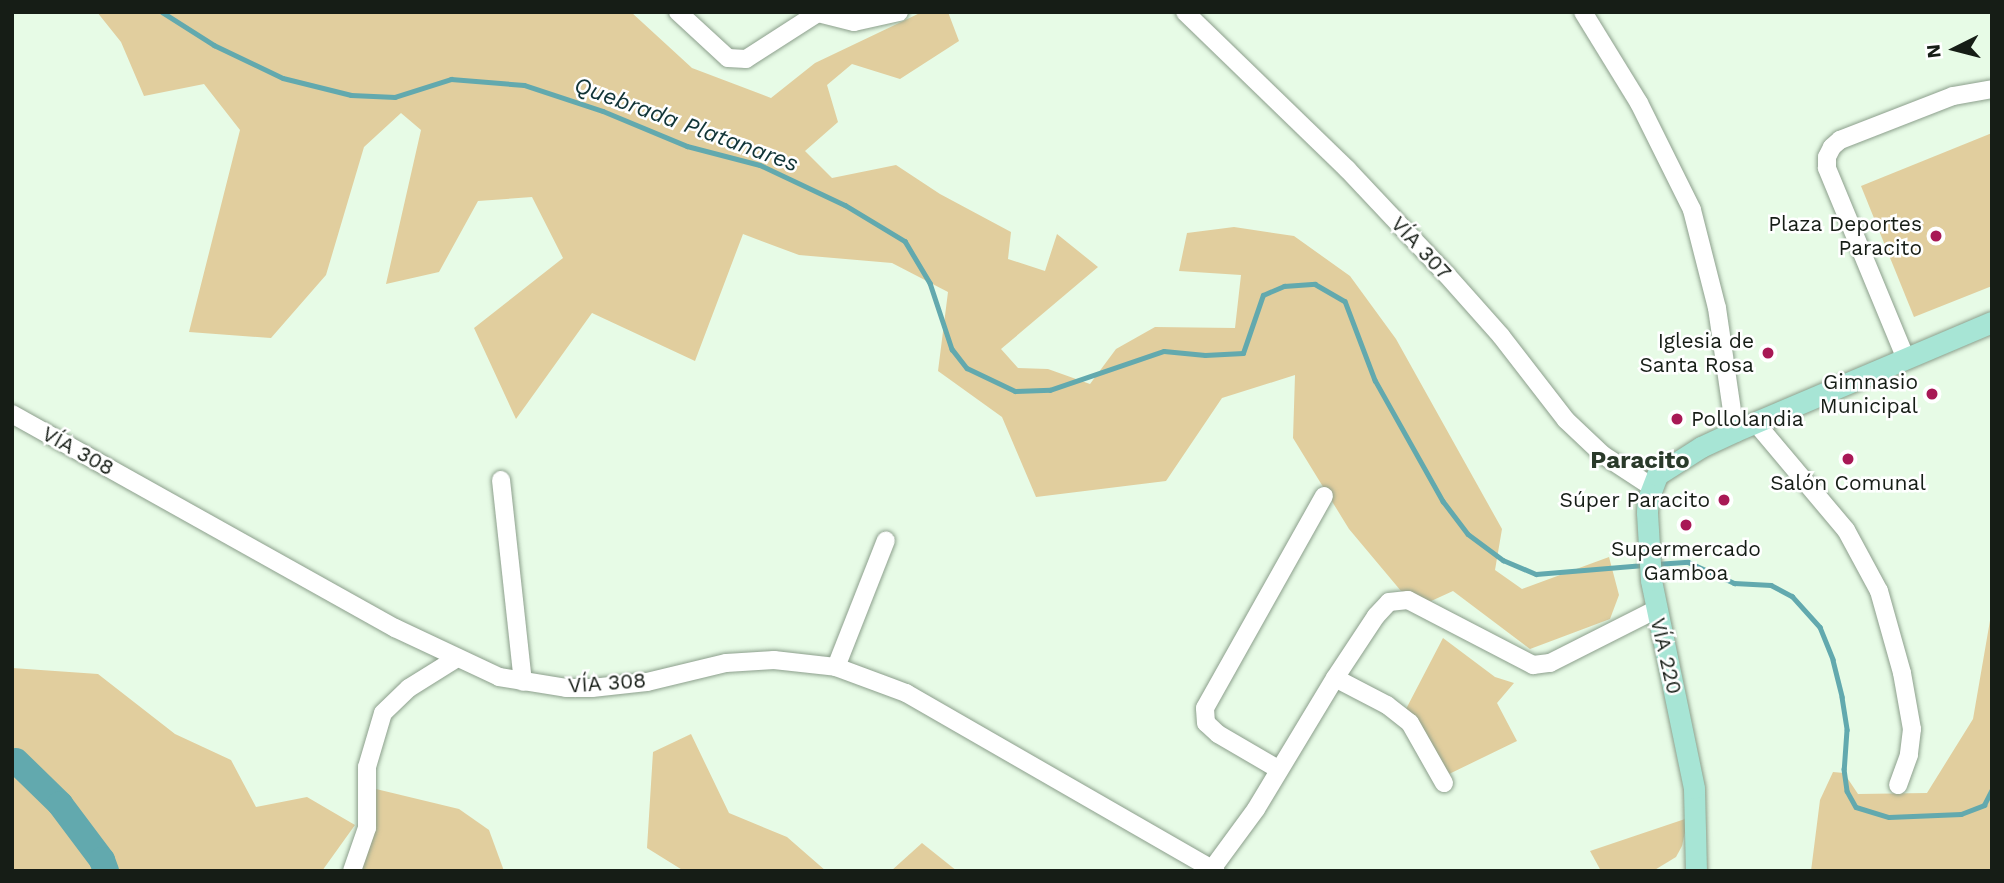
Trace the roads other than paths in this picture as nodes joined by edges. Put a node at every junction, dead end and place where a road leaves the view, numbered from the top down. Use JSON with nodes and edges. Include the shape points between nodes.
{"nodes":[{"id":1,"x":678,"y":12,"type":"edge"},
{"id":2,"x":899,"y":12,"type":"edge"},
{"id":3,"x":1185,"y":12,"type":"edge"},
{"id":4,"x":1583,"y":12,"type":"edge"},
{"id":5,"x":815,"y":13,"type":"edge"},
{"id":6,"x":1992,"y":89,"type":"edge"},
{"id":7,"x":1992,"y":322,"type":"edge"},
{"id":8,"x":1906,"y":359,"type":"junction"},
{"id":9,"x":12,"y":414,"type":"edge"},
{"id":10,"x":1755,"y":422,"type":"junction"},
{"id":11,"x":1735,"y":431,"type":"junction"},
{"id":12,"x":501,"y":480,"type":"dead end"},
{"id":13,"x":1651,"y":487,"type":"junction"},
{"id":14,"x":1324,"y":496,"type":"dead end"},
{"id":15,"x":886,"y":540,"type":"dead end"},
{"id":16,"x":1655,"y":610,"type":"junction"},
{"id":17,"x":457,"y":658,"type":"junction"},
{"id":18,"x":836,"y":667,"type":"junction"},
{"id":19,"x":1335,"y":678,"type":"junction"},
{"id":20,"x":523,"y":682,"type":"junction"},
{"id":21,"x":1278,"y":769,"type":"junction"},
{"id":22,"x":1444,"y":783,"type":"dead end"},
{"id":23,"x":1898,"y":785,"type":"dead end"},
{"id":24,"x":1214,"y":870,"type":"edge"},
{"id":25,"x":352,"y":871,"type":"edge"},
{"id":26,"x":1696,"y":871,"type":"edge"}],
"edges":[{"from":1,"to":5,"type":"street","via":[[728,58],[746,59]]},
{"from":2,"to":5,"type":"street","via":[[854,22]]},
{"from":3,"to":13,"type":"street","name":"VÍA 307","via":[[1347,169],[1428,255],[1566,420],[1603,455]]},
{"from":4,"to":11,"type":"street","via":[[1639,103],[1692,210],[1717,308]]},
{"from":6,"to":8,"type":"street","via":[[1953,96],[1839,140],[1827,157],[1827,168]]},
{"from":7,"to":8,"type":"main road"},
{"from":8,"to":10,"type":"main road"},
{"from":9,"to":17,"type":"street","name":"VÍA 308","via":[[395,628]]},
{"from":10,"to":11,"type":"main road"},
{"from":10,"to":23,"type":"street","via":[[1846,530],[1878,591],[1902,673],[1912,729]]},
{"from":11,"to":13,"type":"main road","via":[[1657,475]]},
{"from":12,"to":20,"type":"street"},
{"from":13,"to":16,"type":"main road","name":"VÍA 220","via":[[1648,544]]},
{"from":14,"to":21,"type":"street","via":[[1205,708],[1206,723],[1217,734]]},
{"from":15,"to":18,"type":"street"},
{"from":16,"to":19,"type":"street","via":[[1550,663],[1533,665],[1408,600],[1390,601]]},
{"from":16,"to":26,"type":"main road","name":"VÍA 220","via":[[1694,788]]},
{"from":17,"to":20,"type":"street","name":"VÍA 308","via":[[499,677]]},
{"from":17,"to":25,"type":"street","via":[[409,688],[383,713],[367,767],[367,828]]},
{"from":18,"to":20,"type":"street","name":"VÍA 308","via":[[774,660],[726,663],[647,682],[592,688]]},
{"from":18,"to":24,"type":"street","name":"VÍA 308","via":[[906,694]]},
{"from":19,"to":21,"type":"street"},
{"from":19,"to":22,"type":"street","via":[[1387,705],[1410,723]]},
{"from":21,"to":24,"type":"street"}]}
